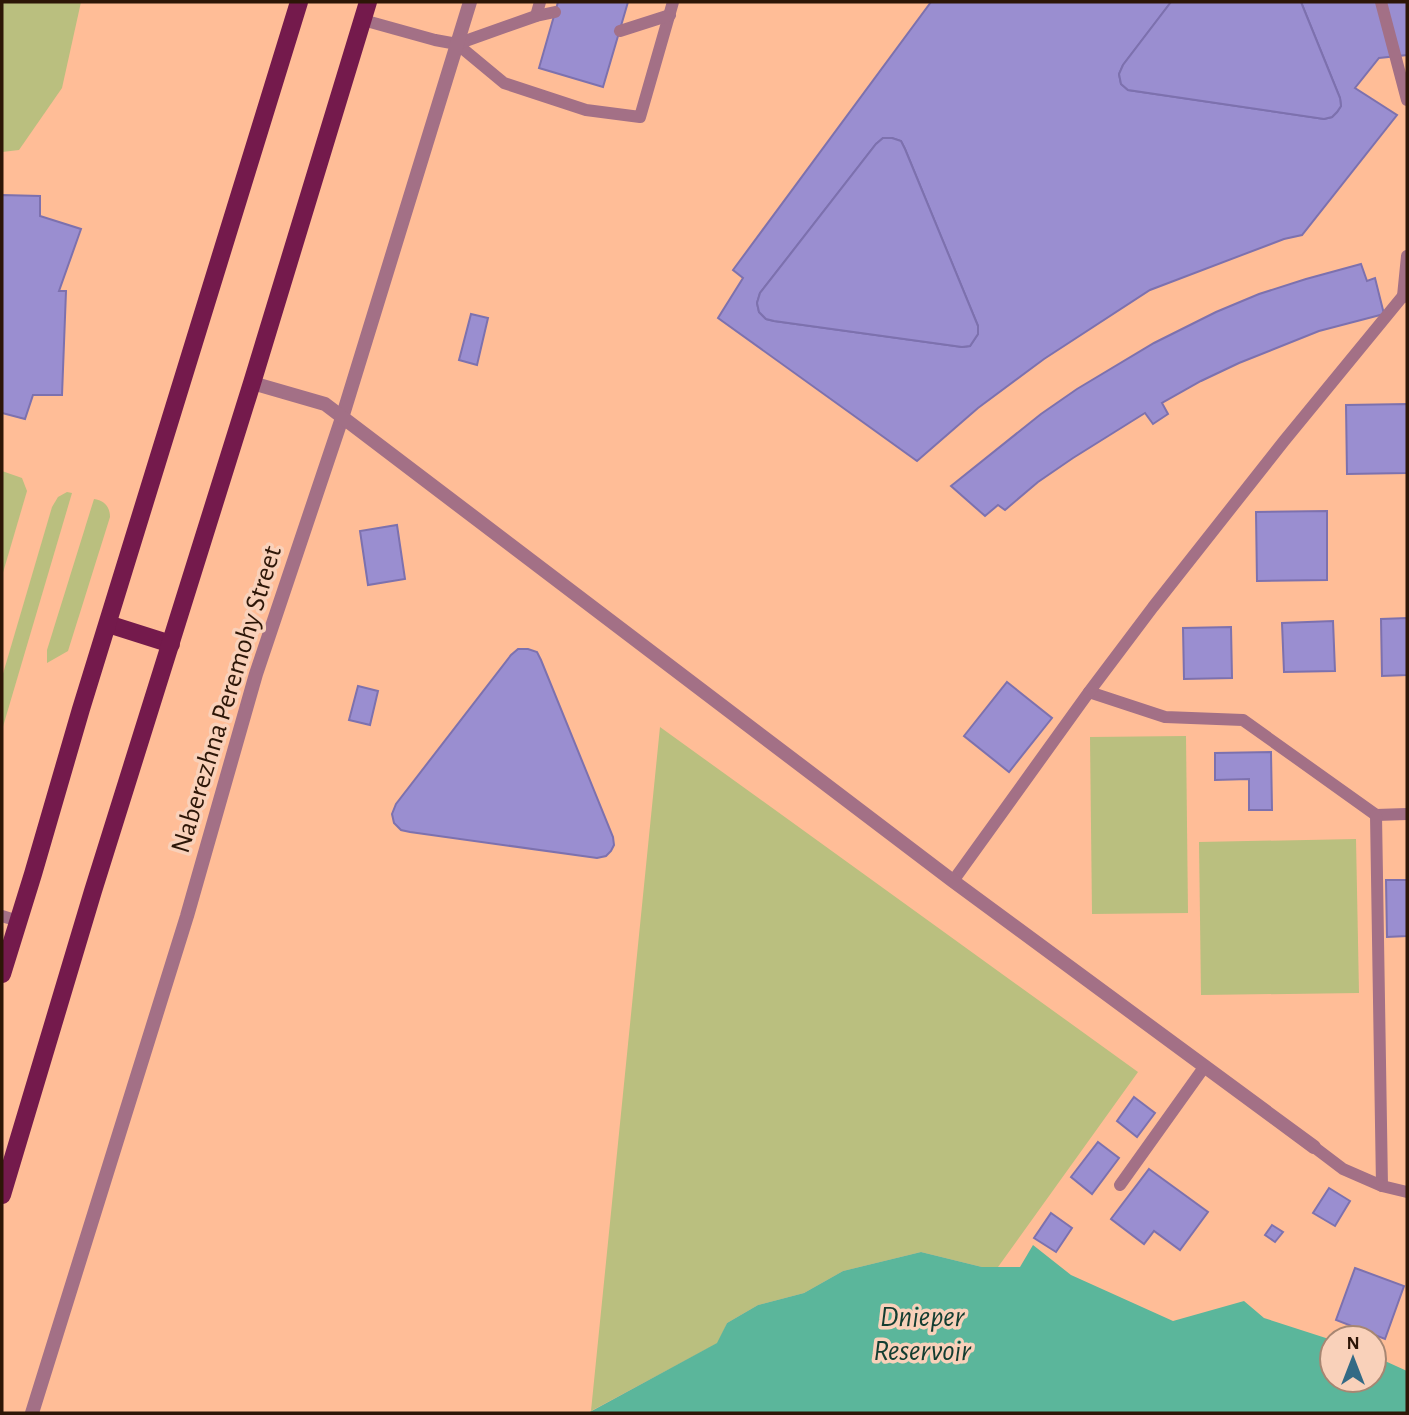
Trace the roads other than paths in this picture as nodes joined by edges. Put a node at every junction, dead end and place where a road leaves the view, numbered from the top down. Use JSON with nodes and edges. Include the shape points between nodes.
{"nodes":[{"id":1,"x":299,"y":2,"type":"edge"},
{"id":2,"x":368,"y":2,"type":"edge"},
{"id":3,"x":470,"y":2,"type":"edge"},
{"id":4,"x":540,"y":2,"type":"edge"},
{"id":5,"x":1381,"y":2,"type":"edge"},
{"id":6,"x":672,"y":8,"type":"edge"},
{"id":7,"x":555,"y":12,"type":"dead end"},
{"id":8,"x":536,"y":16,"type":"junction"},
{"id":9,"x":363,"y":20,"type":"junction"},
{"id":10,"x":620,"y":30,"type":"dead end"},
{"id":11,"x":457,"y":44,"type":"junction"},
{"id":12,"x":1407,"y":100,"type":"edge"},
{"id":13,"x":1407,"y":256,"type":"edge"},
{"id":14,"x":1406,"y":296,"type":"edge"},
{"id":15,"x":252,"y":383,"type":"junction"},
{"id":16,"x":342,"y":418,"type":"junction"},
{"id":17,"x":108,"y":624,"type":"junction"},
{"id":18,"x":171,"y":644,"type":"junction"},
{"id":19,"x":1089,"y":692,"type":"junction"},
{"id":20,"x":1407,"y":814,"type":"edge"},
{"id":21,"x":1376,"y":815,"type":"junction"},
{"id":22,"x":953,"y":881,"type":"junction"},
{"id":23,"x":10,"y":919,"type":"edge"},
{"id":24,"x":2,"y":974,"type":"edge"},
{"id":25,"x":1205,"y":1066,"type":"junction"},
{"id":26,"x":1314,"y":1147,"type":"joint"},
{"id":27,"x":1120,"y":1185,"type":"dead end"},
{"id":28,"x":1382,"y":1186,"type":"junction"},
{"id":29,"x":1407,"y":1192,"type":"edge"},
{"id":30,"x":2,"y":1195,"type":"edge"},
{"id":31,"x":32,"y":1413,"type":"edge"}],
"edges":[{"from":1,"to":17,"type":"main road"},
{"from":2,"to":9,"type":"main road"},
{"from":3,"to":11,"type":"street","name":"Naberezhna Peremohy Street"},
{"from":4,"to":8,"type":"lane"},
{"from":5,"to":12,"type":"lane"},
{"from":6,"to":10,"type":"lane"},
{"from":6,"to":11,"type":"lane","via":[[640,117],[586,110],[504,83]]},
{"from":7,"to":8,"type":"lane"},
{"from":8,"to":11,"type":"lane"},
{"from":9,"to":11,"type":"lane"},
{"from":9,"to":15,"type":"main road"},
{"from":11,"to":16,"type":"street","name":"Naberezhna Peremohy Street"},
{"from":13,"to":14,"type":"lane"},
{"from":14,"to":19,"type":"lane","via":[[1276,451]]},
{"from":15,"to":16,"type":"street","via":[[325,404]]},
{"from":15,"to":18,"type":"main road"},
{"from":16,"to":22,"type":"street"},
{"from":16,"to":31,"type":"street","name":"Naberezhna Peremohy Street","via":[[256,674],[187,916]]},
{"from":17,"to":18,"type":"main road"},
{"from":17,"to":23,"type":"main road"},
{"from":18,"to":30,"type":"main road"},
{"from":19,"to":21,"type":"lane","via":[[1165,717],[1243,720]]},
{"from":19,"to":22,"type":"lane"},
{"from":20,"to":21,"type":"lane"},
{"from":21,"to":28,"type":"lane"},
{"from":22,"to":25,"type":"street"},
{"from":23,"to":24,"type":"main road"},
{"from":25,"to":26,"type":"street"},
{"from":25,"to":27,"type":"lane"},
{"from":26,"to":28,"type":"lane","via":[[1343,1168]]},
{"from":28,"to":29,"type":"lane"}]}
